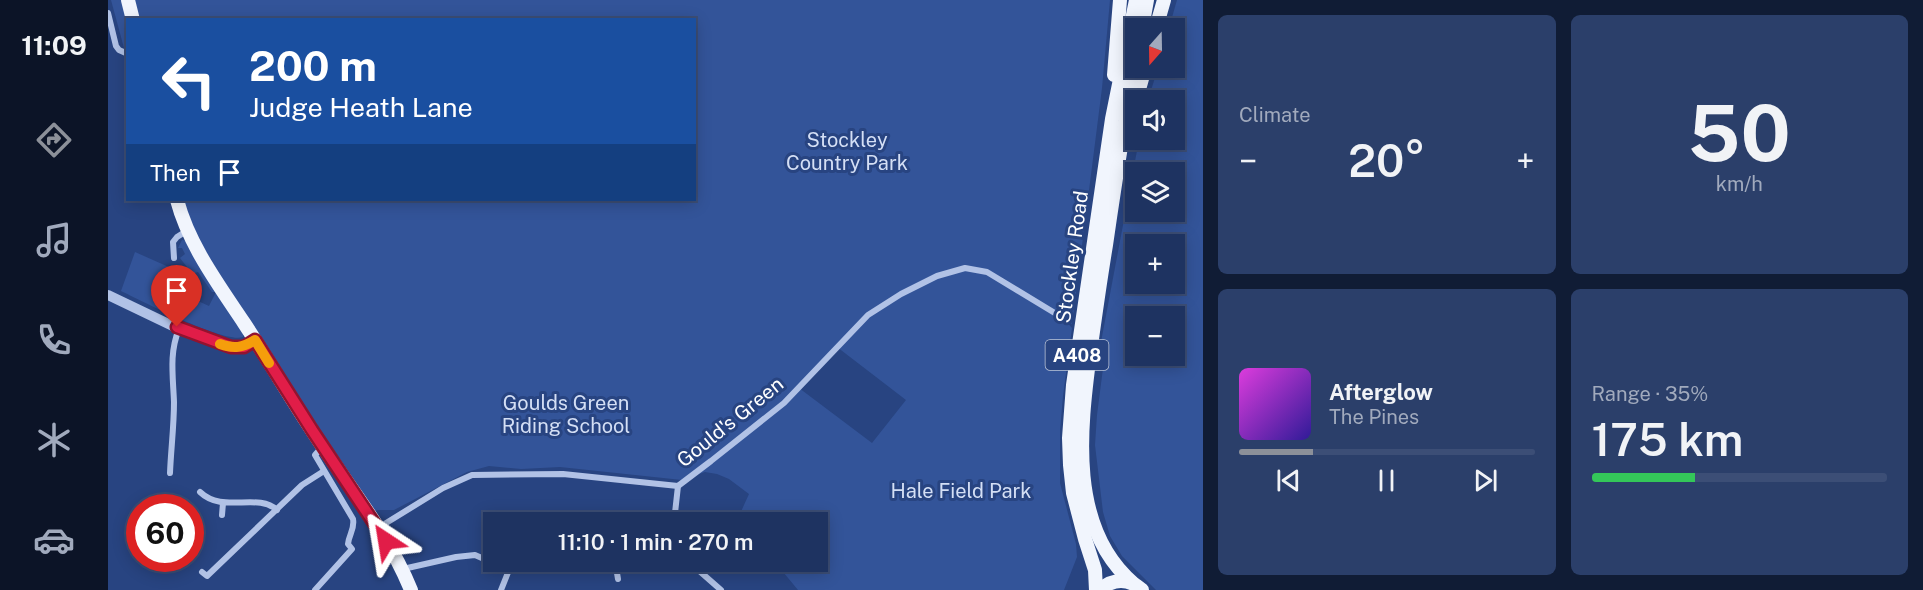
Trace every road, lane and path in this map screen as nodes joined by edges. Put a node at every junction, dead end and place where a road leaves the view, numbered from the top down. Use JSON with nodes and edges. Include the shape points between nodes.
{"nodes":[{"id":1,"x":128,"y":0,"type":"edge"},
{"id":2,"x":1120,"y":0,"type":"edge"},
{"id":3,"x":1136,"y":0,"type":"edge"},
{"id":4,"x":1147,"y":0,"type":"edge"},
{"id":5,"x":1164,"y":0,"type":"edge"},
{"id":6,"x":108,"y":13,"type":"edge"},
{"id":7,"x":132,"y":18,"type":"edge"},
{"id":8,"x":1144,"y":18,"type":"edge"},
{"id":9,"x":1159,"y":18,"type":"edge"},
{"id":10,"x":126,"y":53,"type":"edge"},
{"id":11,"x":1133,"y":78,"type":"edge"},
{"id":12,"x":1112,"y":119,"type":"junction"},
{"id":13,"x":1125,"y":140,"type":"edge"},
{"id":14,"x":1119,"y":162,"type":"junction"},
{"id":15,"x":177,"y":201,"type":"edge"},
{"id":16,"x":188,"y":230,"type":"junction"},
{"id":17,"x":174,"y":258,"type":"dead end"},
{"id":18,"x":108,"y":296,"type":"edge"},
{"id":19,"x":1063,"y":318,"type":"dead end"},
{"id":20,"x":179,"y":328,"type":"junction"},
{"id":21,"x":255,"y":340,"type":"junction"},
{"id":22,"x":323,"y":447,"type":"junction"},
{"id":23,"x":324,"y":471,"type":"junction"},
{"id":24,"x":170,"y":473,"type":"dead end"},
{"id":25,"x":678,"y":486,"type":"junction"},
{"id":26,"x":200,"y":492,"type":"dead end"},
{"id":27,"x":222,"y":503,"type":"junction"},
{"id":28,"x":278,"y":510,"type":"junction"},
{"id":29,"x":675,"y":512,"type":"edge"},
{"id":30,"x":222,"y":515,"type":"dead end"},
{"id":31,"x":378,"y":528,"type":"junction"},
{"id":32,"x":483,"y":559,"type":"edge"},
{"id":33,"x":403,"y":569,"type":"junction"},
{"id":34,"x":202,"y":572,"type":"dead end"},
{"id":35,"x":508,"y":572,"type":"edge"},
{"id":36,"x":617,"y":572,"type":"edge"},
{"id":37,"x":701,"y":572,"type":"edge"},
{"id":38,"x":618,"y":579,"type":"dead end"},
{"id":39,"x":1138,"y":587,"type":"edge"},
{"id":40,"x":315,"y":590,"type":"edge"},
{"id":41,"x":411,"y":590,"type":"edge"},
{"id":42,"x":501,"y":590,"type":"edge"},
{"id":43,"x":721,"y":590,"type":"edge"},
{"id":44,"x":1098,"y":590,"type":"edge"}],
"edges":[{"from":1,"to":7,"type":"main road"},
{"from":2,"to":12,"type":"main road"},
{"from":3,"to":12,"type":"main road","name":"Stockley Road","number":"A408"},
{"from":4,"to":8,"type":"main road"},
{"from":5,"to":9,"type":"main road"},
{"from":6,"to":10,"type":"street","via":[[116,46]]},
{"from":11,"to":14,"type":"main road","name":"Stockley Road","number":"A408"},
{"from":12,"to":44,"type":"main road","name":"Stockley Road","number":"A408","via":[[1073,385],[1069,438],[1073,493]]},
{"from":13,"to":14,"type":"main road"},
{"from":14,"to":39,"type":"main road","name":"Stockley Road","number":"A408","via":[[1085,388],[1082,449],[1087,495],[1099,539],[1115,566]]},
{"from":15,"to":16,"type":"main road"},
{"from":16,"to":17,"type":"street","via":[[173,242]]},
{"from":16,"to":21,"type":"main road","via":[[205,264]]},
{"from":18,"to":20,"type":"street"},
{"from":19,"to":25,"type":"street","name":"Gould's Green","via":[[987,272],[965,268],[937,276],[868,315],[784,402]]},
{"from":20,"to":21,"type":"street","via":[[231,347],[244,347]]},
{"from":20,"to":24,"type":"street","via":[[172,365],[174,402],[167,462]]},
{"from":21,"to":22,"type":"main road"},
{"from":22,"to":23,"type":"street","via":[[315,455]]},
{"from":22,"to":31,"type":"main road"},
{"from":23,"to":28,"type":"street"},
{"from":23,"to":40,"type":"street","via":[[354,525],[348,544],[352,549]]},
{"from":25,"to":29,"type":"street"},
{"from":25,"to":31,"type":"street","name":"Gould's Green","via":[[563,474],[472,475]]},
{"from":26,"to":27,"type":"street"},
{"from":27,"to":28,"type":"street","via":[[268,504]]},
{"from":27,"to":30,"type":"street"},
{"from":28,"to":34,"type":"street","via":[[207,576]]},
{"from":31,"to":33,"type":"main road"},
{"from":32,"to":33,"type":"street","via":[[475,555],[456,557]]},
{"from":33,"to":41,"type":"main road"},
{"from":35,"to":42,"type":"street"},
{"from":36,"to":38,"type":"street"},
{"from":37,"to":43,"type":"street"},
{"from":39,"to":44,"type":"main road","via":[[1116,581]]}]}
